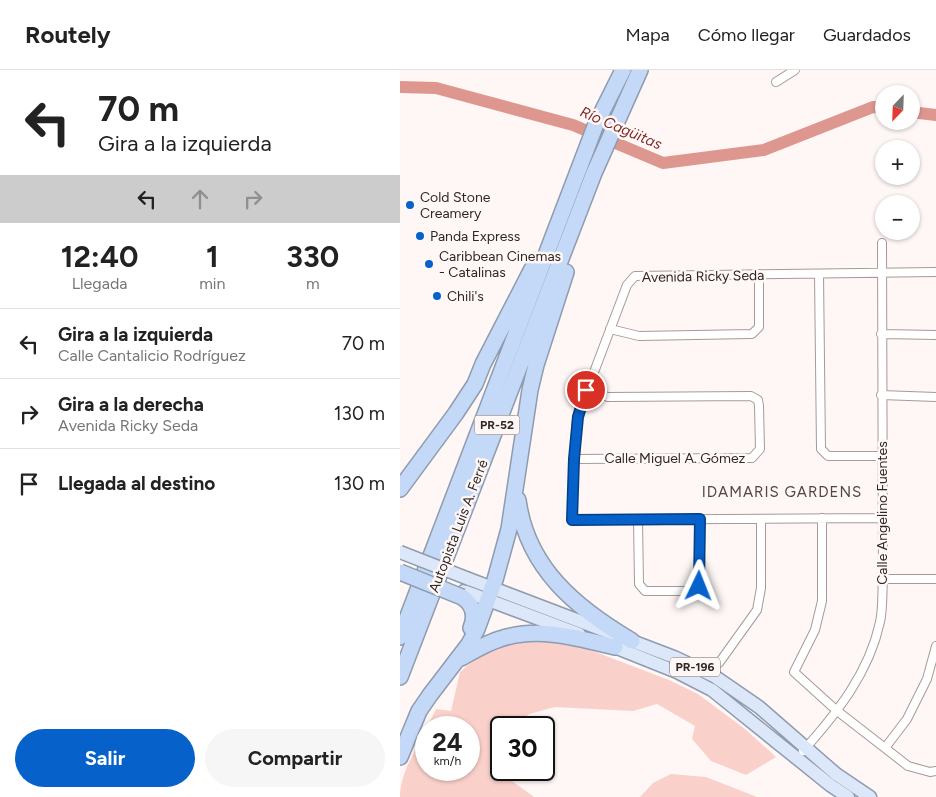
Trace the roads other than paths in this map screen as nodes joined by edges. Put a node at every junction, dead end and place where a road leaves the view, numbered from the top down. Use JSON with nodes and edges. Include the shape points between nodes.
{"nodes":[{"id":1,"x":615,"y":70,"type":"edge"},
{"id":2,"x":623,"y":70,"type":"edge"},
{"id":3,"x":640,"y":70,"type":"edge"},
{"id":4,"x":794,"y":70,"type":"edge"},
{"id":5,"x":783,"y":73,"type":"edge"},
{"id":6,"x":776,"y":82,"type":"dead end"},
{"id":7,"x":607,"y":102,"type":"junction"},
{"id":8,"x":587,"y":170,"type":"junction"},
{"id":9,"x":580,"y":209,"type":"junction"},
{"id":10,"x":561,"y":217,"type":"junction"},
{"id":11,"x":882,"y":242,"type":"dead end"},
{"id":12,"x":936,"y":272,"type":"edge"},
{"id":13,"x":881,"y":273,"type":"junction"},
{"id":14,"x":758,"y":274,"type":"junction"},
{"id":15,"x":819,"y":274,"type":"junction"},
{"id":16,"x":610,"y":329,"type":"junction"},
{"id":17,"x":882,"y":334,"type":"junction"},
{"id":18,"x":936,"y":335,"type":"edge"},
{"id":19,"x":483,"y":364,"type":"junction"},
{"id":20,"x":586,"y":390,"type":"junction"},
{"id":21,"x":881,"y":395,"type":"junction"},
{"id":22,"x":936,"y":397,"type":"edge"},
{"id":23,"x":882,"y":456,"type":"junction"},
{"id":24,"x":574,"y":459,"type":"junction"},
{"id":25,"x":400,"y":475,"type":"edge"},
{"id":26,"x":516,"y":486,"type":"junction"},
{"id":27,"x":400,"y":489,"type":"edge"},
{"id":28,"x":822,"y":518,"type":"junction"},
{"id":29,"x":882,"y":518,"type":"junction"},
{"id":30,"x":638,"y":519,"type":"junction"},
{"id":31,"x":700,"y":519,"type":"junction"},
{"id":32,"x":761,"y":519,"type":"junction"},
{"id":33,"x":400,"y":552,"type":"edge"},
{"id":34,"x":400,"y":566,"type":"edge"},
{"id":35,"x":400,"y":572,"type":"edge"},
{"id":36,"x":883,"y":579,"type":"junction"},
{"id":37,"x":936,"y":579,"type":"edge"},
{"id":38,"x":490,"y":593,"type":"junction"},
{"id":39,"x":463,"y":594,"type":"junction"},
{"id":40,"x":400,"y":637,"type":"edge"},
{"id":41,"x":632,"y":641,"type":"junction"},
{"id":42,"x":936,"y":646,"type":"edge"},
{"id":43,"x":615,"y":647,"type":"junction"},
{"id":44,"x":458,"y":660,"type":"junction"},
{"id":45,"x":719,"y":664,"type":"dead end"},
{"id":46,"x":400,"y":677,"type":"edge"},
{"id":47,"x":927,"y":679,"type":"junction"},
{"id":48,"x":936,"y":682,"type":"edge"},
{"id":49,"x":836,"y":710,"type":"junction"},
{"id":50,"x":806,"y":748,"type":"junction"},
{"id":51,"x":885,"y":748,"type":"junction"},
{"id":52,"x":400,"y":756,"type":"edge"},
{"id":53,"x":797,"y":758,"type":"junction"},
{"id":54,"x":936,"y":771,"type":"edge"},
{"id":55,"x":848,"y":797,"type":"edge"},
{"id":56,"x":870,"y":797,"type":"edge"}],
"edges":[{"from":1,"to":7,"type":"highway"},
{"from":2,"to":7,"type":"highway","name":"Autopista Luis A. Ferré","number":"PR-52"},
{"from":3,"to":8,"type":"highway","name":"Autopista Luis A. Ferré","number":"PR-52"},
{"from":4,"to":5,"type":"street"},
{"from":5,"to":6,"type":"street"},
{"from":7,"to":8,"type":"highway","name":"Autopista Luis A. Ferré","number":"PR-52"},
{"from":8,"to":9,"type":"highway","name":"Autopista Luis A. Ferré","number":"PR-52"},
{"from":8,"to":10,"type":"highway","name":"Autopista Luis A. Ferré","number":"PR-52"},
{"from":9,"to":26,"type":"highway","via":[[569,261],[530,390]]},
{"from":9,"to":46,"type":"highway","name":"Autopista Luis A. Ferré","number":"PR-52"},
{"from":10,"to":19,"type":"highway"},
{"from":10,"to":40,"type":"highway","name":"Autopista Luis A. Ferré","number":"PR-52"},
{"from":11,"to":13,"type":"street","name":"Calle Angelino Fuentes"},
{"from":12,"to":13,"type":"street","name":"Avenida Ricky Seda"},
{"from":13,"to":15,"type":"street","name":"Avenida Ricky Seda"},
{"from":13,"to":17,"type":"street","name":"Calle Angelino Fuentes"},
{"from":14,"to":15,"type":"street","name":"Avenida Ricky Seda"},
{"from":14,"to":16,"type":"street","name":"Avenida Ricky Seda","via":[[635,276],[627,284]]},
{"from":14,"to":16,"type":"street","via":[[759,328],[752,334],[639,336]]},
{"from":15,"to":23,"type":"street","via":[[821,449],[828,456]]},
{"from":16,"to":20,"type":"street","name":"Avenida Ricky Seda"},
{"from":17,"to":18,"type":"street"},
{"from":17,"to":21,"type":"street","name":"Calle Angelino Fuentes"},
{"from":19,"to":25,"type":"highway"},
{"from":19,"to":27,"type":"highway","via":[[465,401]]},
{"from":20,"to":24,"type":"street","name":"Avenida Ricky Seda","via":[[578,417]]},
{"from":20,"to":24,"type":"street","name":"Calle Miguel A. Gómez","via":[[608,397],[751,396],[758,400],[760,449],[752,458]]},
{"from":21,"to":22,"type":"street"},
{"from":21,"to":23,"type":"street","name":"Calle Angelino Fuentes"},
{"from":23,"to":29,"type":"street","name":"Calle Angelino Fuentes"},
{"from":24,"to":30,"type":"street","name":"Avenida Ricky Seda","via":[[572,520]]},
{"from":26,"to":38,"type":"highway","via":[[503,553]]},
{"from":26,"to":41,"type":"highway","via":[[521,519],[540,562],[575,602]]},
{"from":28,"to":29,"type":"street"},
{"from":28,"to":32,"type":"street"},
{"from":28,"to":49,"type":"street","via":[[822,601],[815,630],[794,672]]},
{"from":29,"to":36,"type":"street","name":"Calle Angelino Fuentes"},
{"from":30,"to":31,"type":"street"},
{"from":30,"to":31,"type":"street","via":[[639,584],[645,590],[691,591],[699,586]]},
{"from":31,"to":32,"type":"street"},
{"from":32,"to":45,"type":"street","via":[[761,588],[757,610]]},
{"from":33,"to":38,"type":"main road","number":"PR-196","bridge":true,"via":[[469,579]]},
{"from":34,"to":39,"type":"main road","number":"PR-196"},
{"from":35,"to":39,"type":"highway","bridge":true},
{"from":36,"to":37,"type":"street"},
{"from":36,"to":49,"type":"street","name":"Calle Angelino Fuentes","via":[[881,620],[871,653],[858,682]]},
{"from":38,"to":39,"type":"main road","number":"PR-196"},
{"from":38,"to":41,"type":"main road","number":"PR-196"},
{"from":38,"to":43,"type":"main road","number":"PR-196"},
{"from":38,"to":44,"type":"highway","via":[[477,629]]},
{"from":39,"to":44,"type":"highway","via":[[474,614]]},
{"from":41,"to":50,"type":"main road","number":"PR-196","via":[[714,676],[759,707]]},
{"from":42,"to":47,"type":"street"},
{"from":43,"to":44,"type":"highway","via":[[565,635],[514,635],[487,644]]},
{"from":43,"to":53,"type":"main road","number":"PR-196","via":[[678,672],[712,690]]},
{"from":44,"to":52,"type":"highway","via":[[420,711]]},
{"from":47,"to":48,"type":"street"},
{"from":47,"to":51,"type":"street","via":[[907,719]]},
{"from":49,"to":50,"type":"street","name":"Calle Angelino Fuentes"},
{"from":49,"to":51,"type":"street"},
{"from":50,"to":53,"type":"street","name":"Calle Angelino Fuentes"},
{"from":50,"to":56,"type":"main road","number":"PR-196"},
{"from":51,"to":54,"type":"street","via":[[908,766]]},
{"from":53,"to":55,"type":"main road","number":"PR-196"}]}
